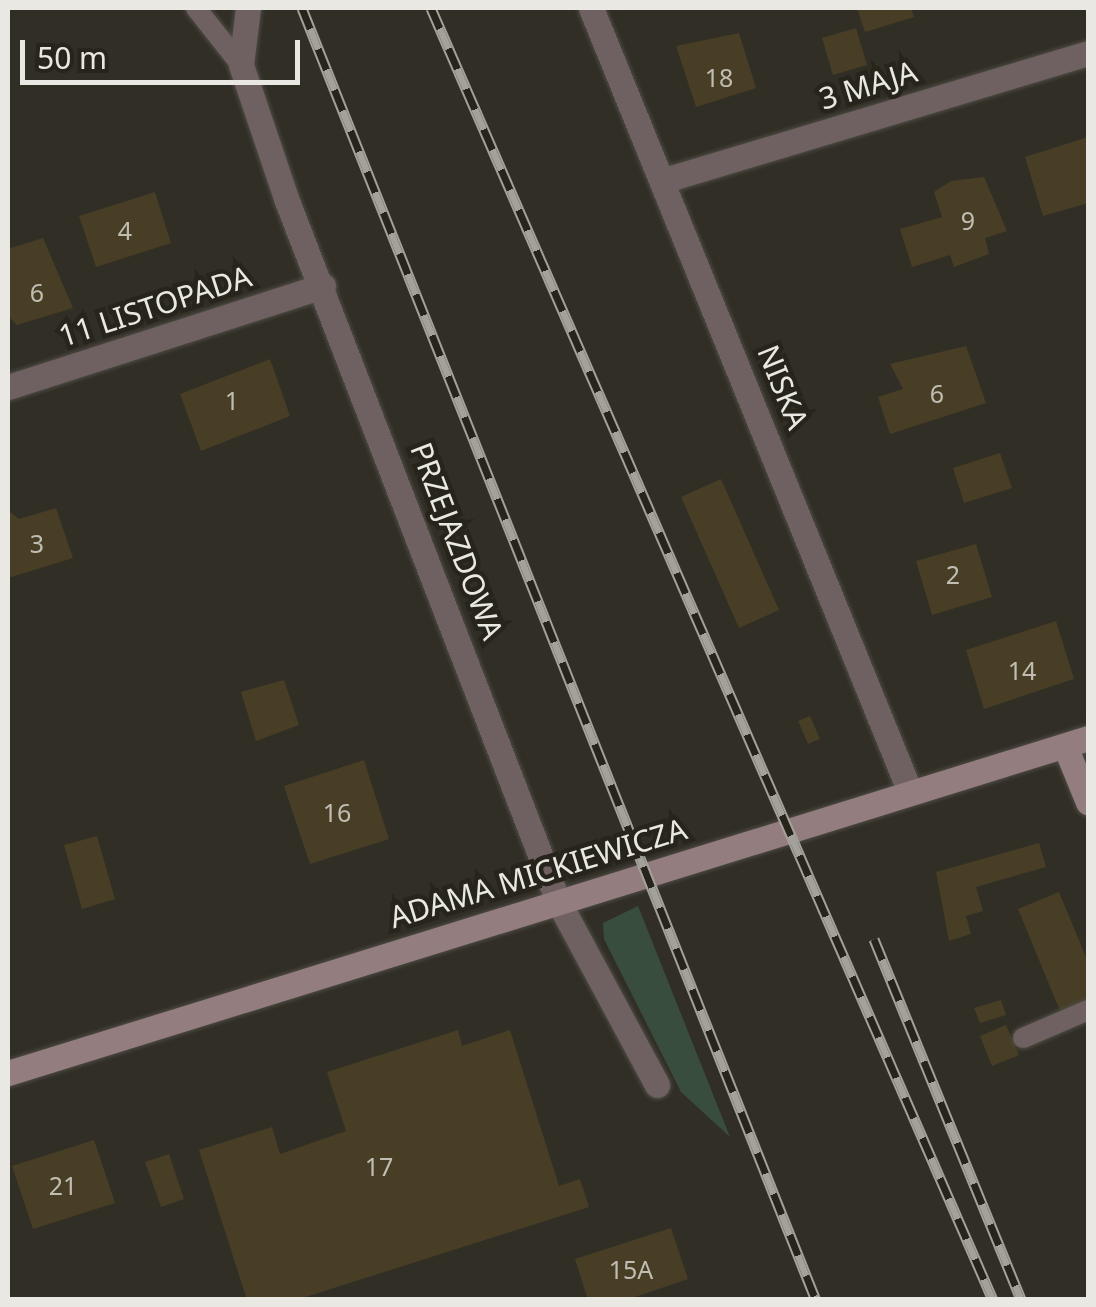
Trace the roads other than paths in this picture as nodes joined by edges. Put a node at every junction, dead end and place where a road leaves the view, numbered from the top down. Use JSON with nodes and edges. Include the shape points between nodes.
{"nodes":[{"id":1,"x":196,"y":8,"type":"edge"},
{"id":2,"x":248,"y":8,"type":"edge"},
{"id":3,"x":591,"y":8,"type":"edge"},
{"id":4,"x":1088,"y":53,"type":"edge"},
{"id":5,"x":241,"y":65,"type":"junction"},
{"id":6,"x":665,"y":180,"type":"junction"},
{"id":7,"x":323,"y":286,"type":"junction"},
{"id":8,"x":8,"y":386,"type":"edge"},
{"id":9,"x":1077,"y":742,"type":"edge"},
{"id":10,"x":910,"y":792,"type":"junction"},
{"id":11,"x":1088,"y":802,"type":"edge"},
{"id":12,"x":558,"y":900,"type":"junction"},
{"id":13,"x":1088,"y":1010,"type":"edge"},
{"id":14,"x":1023,"y":1038,"type":"dead end"},
{"id":15,"x":8,"y":1073,"type":"edge"},
{"id":16,"x":657,"y":1085,"type":"dead end"}],
"edges":[{"from":1,"to":5,"type":"lane"},
{"from":2,"to":5,"type":"street","name":"PRZEJAZDOWA"},
{"from":3,"to":6,"type":"street","name":"NISKA"},
{"from":4,"to":6,"type":"street","name":"3 MAJA"},
{"from":5,"to":7,"type":"street","name":"PRZEJAZDOWA"},
{"from":6,"to":10,"type":"street","name":"NISKA"},
{"from":7,"to":8,"type":"street","name":"11 LISTOPADA"},
{"from":7,"to":12,"type":"street","name":"PRZEJAZDOWA"},
{"from":9,"to":10,"type":"street","name":"ADAMA MICKIEWICZA"},
{"from":9,"to":11,"type":"street"},
{"from":10,"to":12,"type":"street","name":"ADAMA MICKIEWICZA"},
{"from":12,"to":15,"type":"street","name":"ADAMA MICKIEWICZA"},
{"from":12,"to":16,"type":"street","name":"PRZEJAZDOWA"},
{"from":13,"to":14,"type":"lane"}]}
